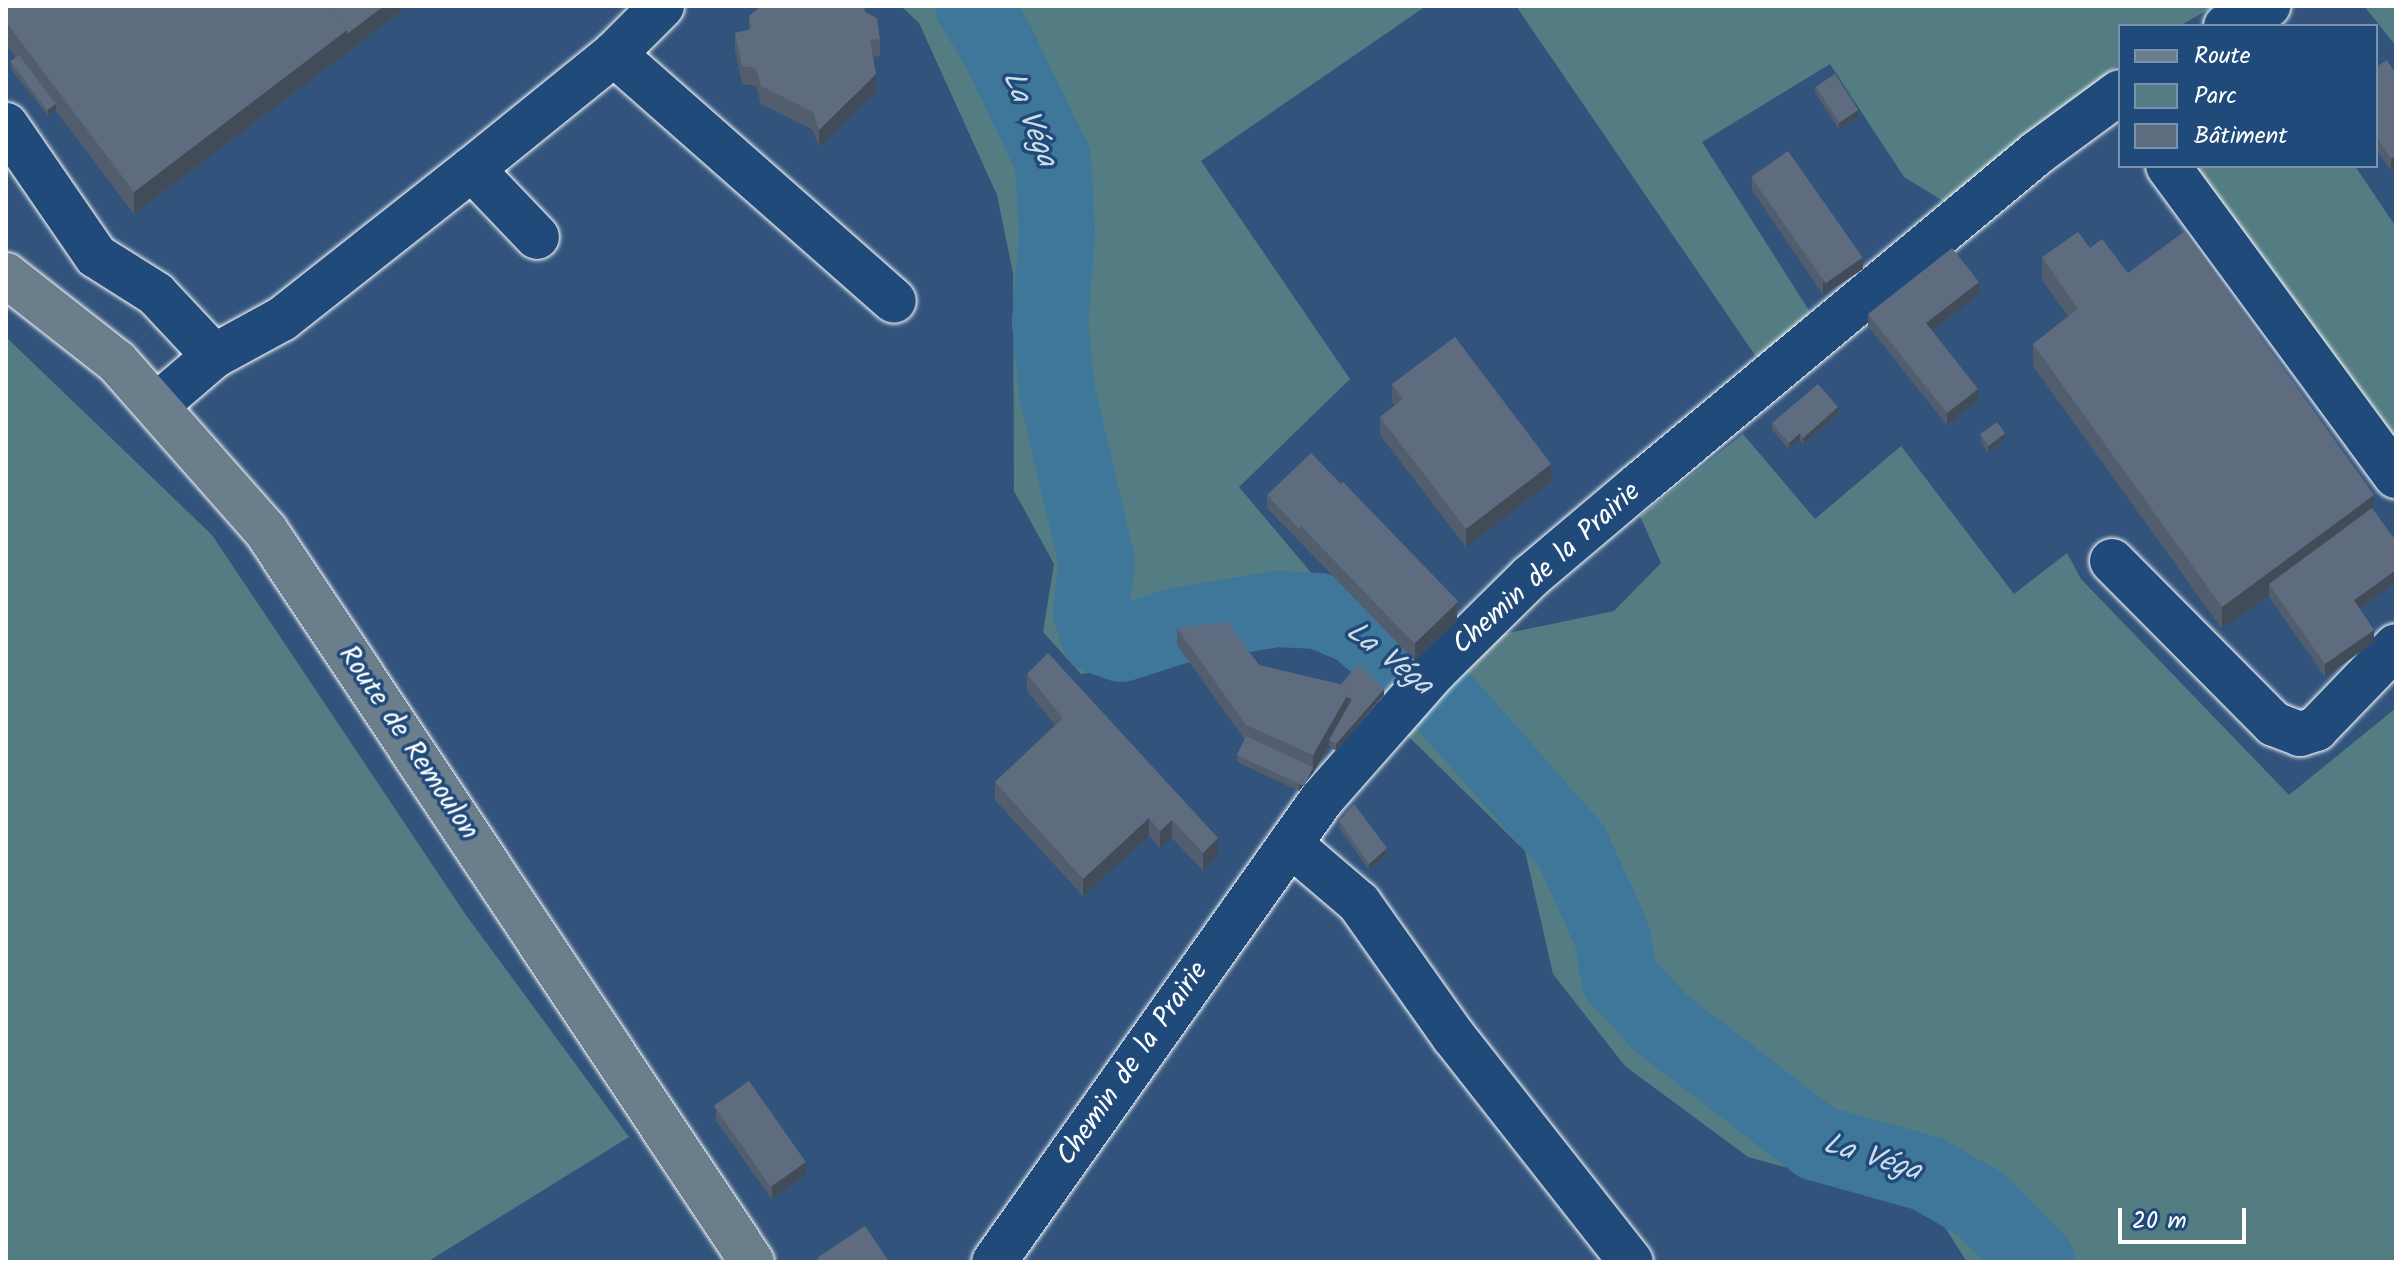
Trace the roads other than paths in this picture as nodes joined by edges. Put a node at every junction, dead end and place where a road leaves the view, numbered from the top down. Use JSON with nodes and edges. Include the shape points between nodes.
{"nodes":[{"id":1,"x":2268,"y":6,"type":"edge"},
{"id":2,"x":2230,"y":24,"type":"edge"},
{"id":3,"x":630,"y":25,"type":"edge"},
{"id":4,"x":2118,"y":94,"type":"edge"},
{"id":5,"x":6,"y":125,"type":"edge"},
{"id":6,"x":2169,"y":168,"type":"edge"},
{"id":7,"x":472,"y":169,"type":"junction"},
{"id":8,"x":537,"y":237,"type":"dead end"},
{"id":9,"x":6,"y":275,"type":"edge"},
{"id":10,"x":894,"y":301,"type":"dead end"},
{"id":11,"x":214,"y":356,"type":"junction"},
{"id":12,"x":158,"y":404,"type":"junction"},
{"id":13,"x":2396,"y":476,"type":"edge"},
{"id":14,"x":2112,"y":561,"type":"dead end"},
{"id":15,"x":2396,"y":646,"type":"edge"},
{"id":16,"x":1290,"y":844,"type":"junction"},
{"id":17,"x":752,"y":1262,"type":"edge"},
{"id":18,"x":994,"y":1262,"type":"edge"},
{"id":19,"x":1631,"y":1262,"type":"edge"}],
"edges":[{"from":1,"to":2,"type":"street"},
{"from":3,"to":7,"type":"street"},
{"from":3,"to":10,"type":"street"},
{"from":4,"to":16,"type":"street","name":"Chemin de la Prairie","via":[[2037,153],[1530,577],[1435,671]]},
{"from":5,"to":11,"type":"street","via":[[96,256],[156,294]]},
{"from":6,"to":13,"type":"street"},
{"from":7,"to":8,"type":"street"},
{"from":7,"to":11,"type":"street","via":[[282,319]]},
{"from":9,"to":12,"type":"main road","name":"Route de Remoulon","via":[[117,362]]},
{"from":11,"to":12,"type":"street"},
{"from":12,"to":17,"type":"main road","name":"Route de Remoulon","via":[[266,531]]},
{"from":14,"to":15,"type":"street","via":[[2274,724],[2300,734],[2316,729]]},
{"from":16,"to":18,"type":"street","name":"Chemin de la Prairie"},
{"from":16,"to":19,"type":"street","via":[[1359,903],[1454,1037]]}]}
